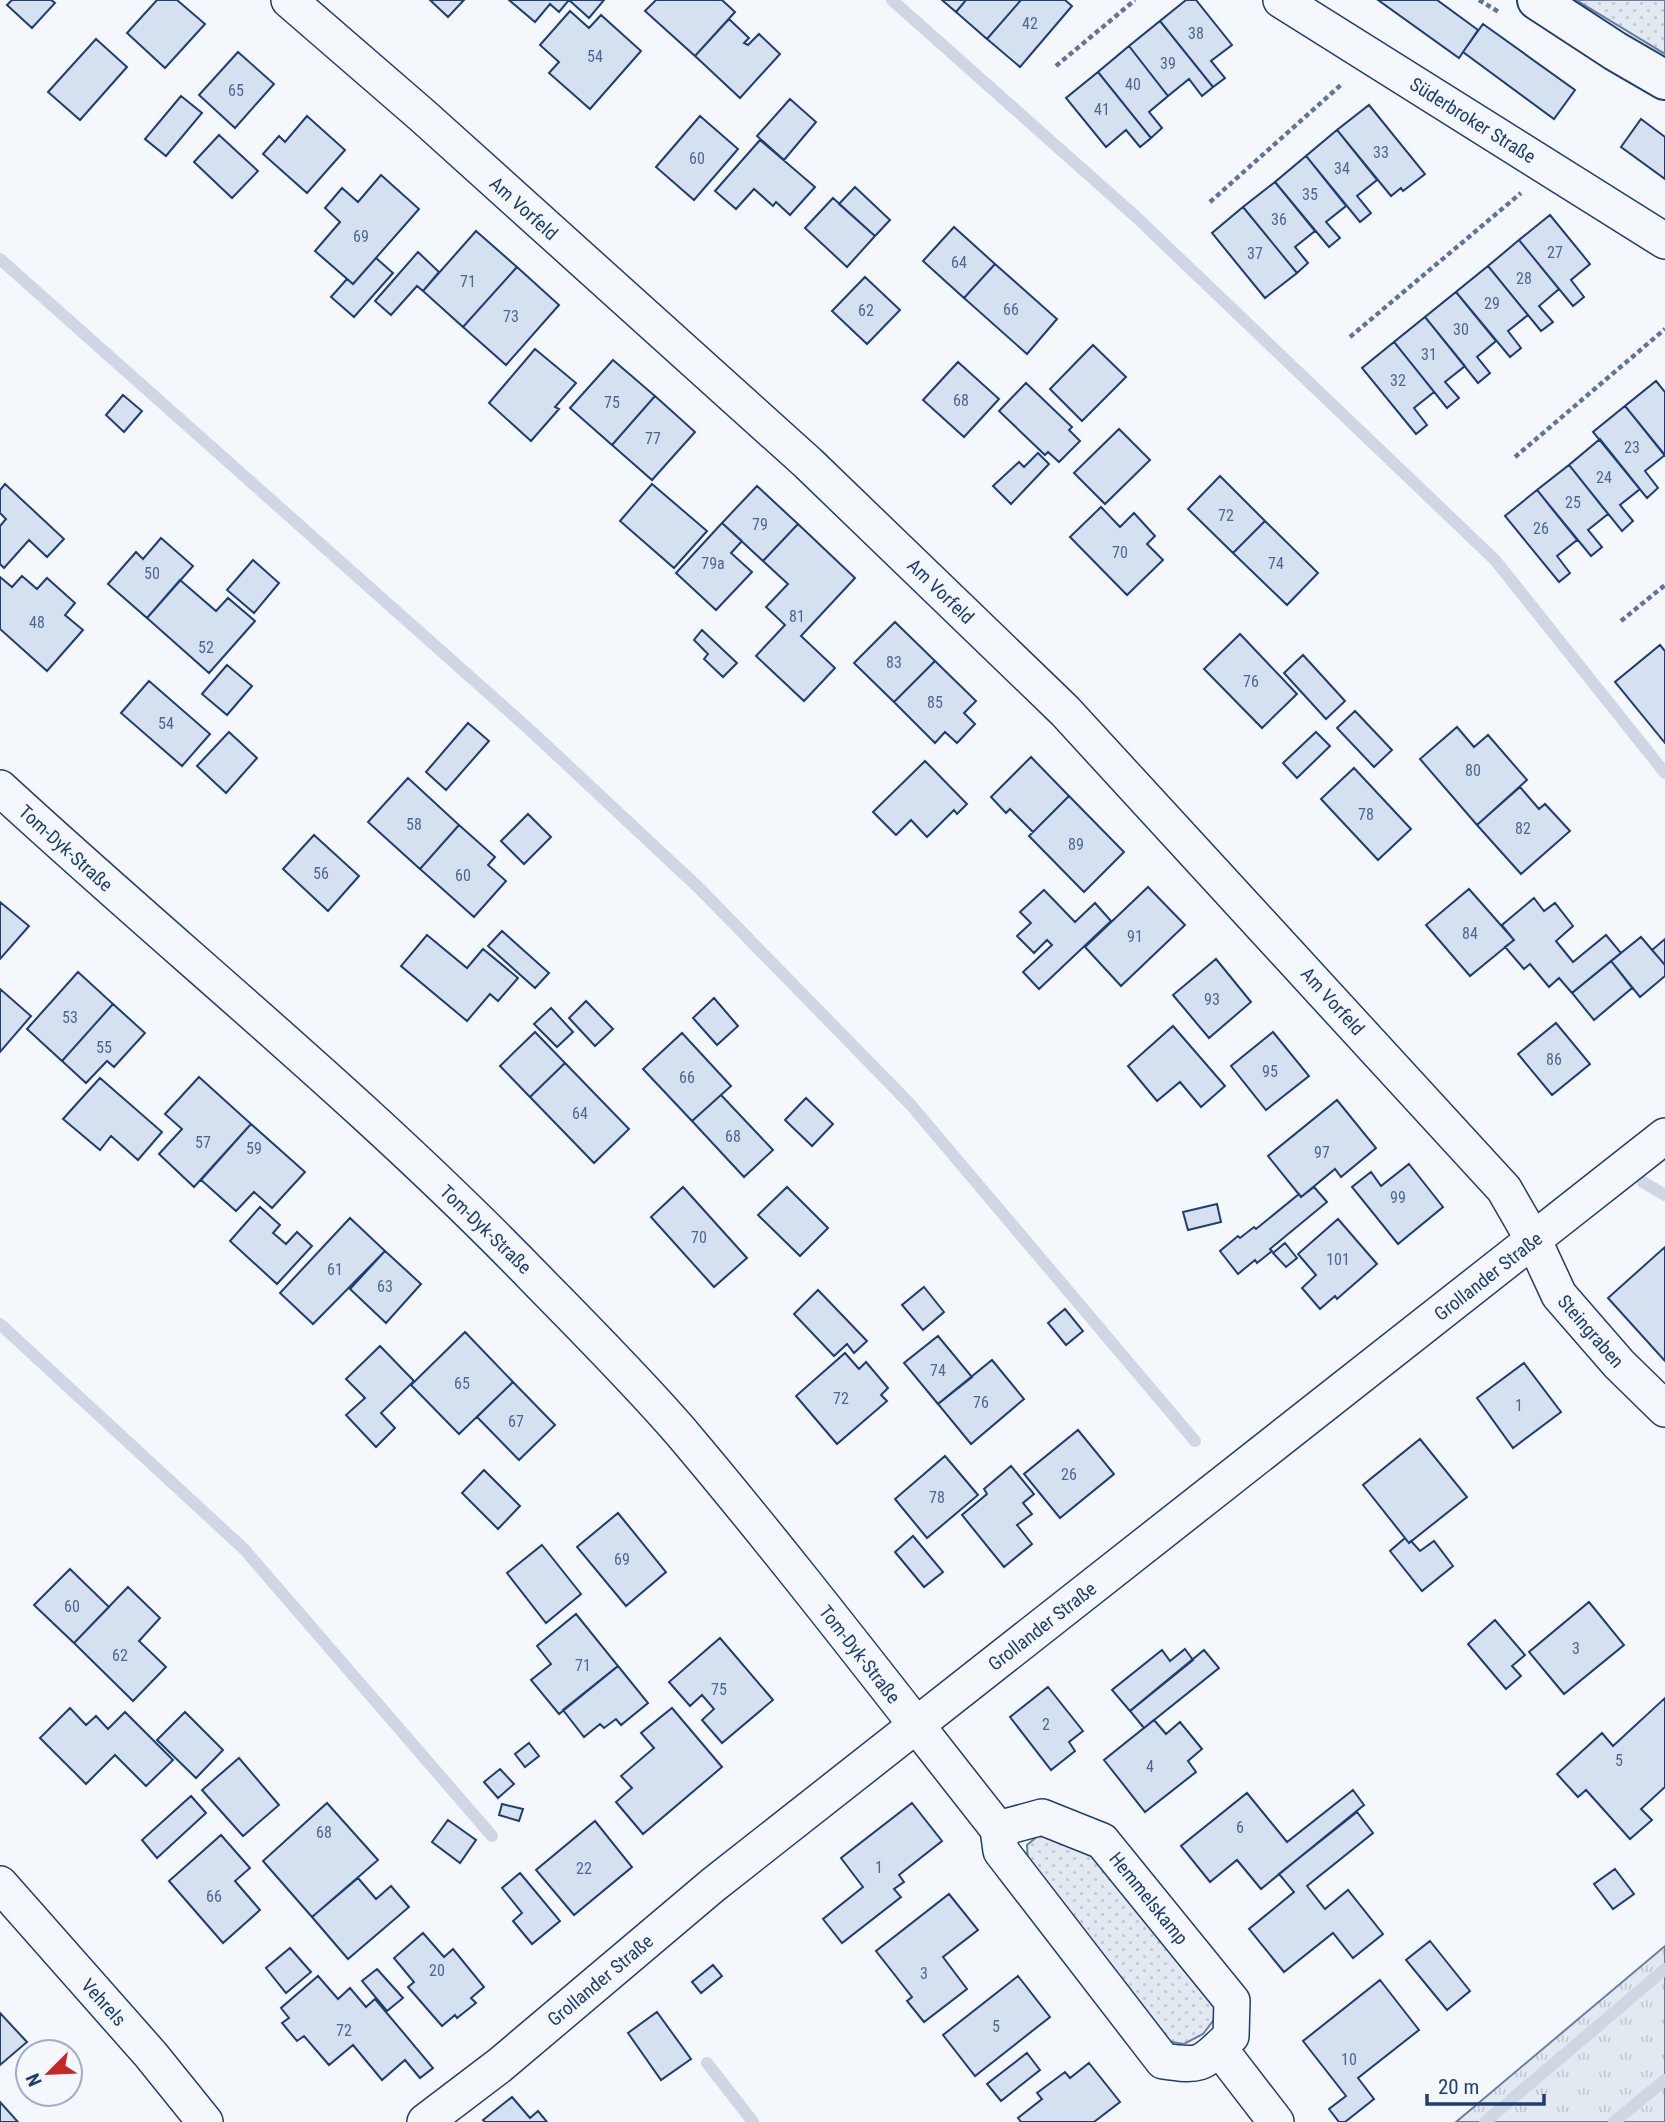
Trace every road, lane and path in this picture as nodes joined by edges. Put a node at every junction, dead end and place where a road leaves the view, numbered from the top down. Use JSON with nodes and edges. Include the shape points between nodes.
{"nodes":[{"id":1,"x":289,"y":0,"type":"edge"},
{"id":2,"x":1135,"y":0,"type":"edge"},
{"id":3,"x":1281,"y":0,"type":"edge"},
{"id":4,"x":1537,"y":0,"type":"edge"},
{"id":5,"x":1372,"y":57,"type":"junction"},
{"id":6,"x":1056,"y":66,"type":"dead end"},
{"id":7,"x":1665,"y":80,"type":"edge"},
{"id":8,"x":1550,"y":169,"type":"junction"},
{"id":9,"x":1210,"y":202,"type":"dead end"},
{"id":10,"x":1665,"y":241,"type":"edge"},
{"id":11,"x":1665,"y":329,"type":"edge"},
{"id":12,"x":1350,"y":337,"type":"dead end"},
{"id":13,"x":1515,"y":457,"type":"dead end"},
{"id":14,"x":1665,"y":585,"type":"edge"},
{"id":15,"x":1621,"y":621,"type":"dead end"},
{"id":16,"x":0,"y":788,"type":"edge"},
{"id":17,"x":1665,"y":1136,"type":"edge"},
{"id":18,"x":1534,"y":1241,"type":"junction"},
{"id":19,"x":1665,"y":1409,"type":"edge"},
{"id":20,"x":916,"y":1725,"type":"junction"},
{"id":21,"x":998,"y":1829,"type":"junction"},
{"id":22,"x":0,"y":1884,"type":"edge"},
{"id":23,"x":1219,"y":2048,"type":"junction"},
{"id":24,"x":205,"y":2122,"type":"edge"},
{"id":25,"x":425,"y":2122,"type":"edge"},
{"id":26,"x":1276,"y":2122,"type":"edge"}],
"edges":[{"from":1,"to":18,"type":"street","name":"Am Vorfeld","via":[[808,463],[1065,711],[1504,1189]]},
{"from":2,"to":6,"type":"path"},
{"from":3,"to":5,"type":"street","name":"Süderbroker Straße"},
{"from":4,"to":7,"type":"street"},
{"from":5,"to":8,"type":"street","name":"Süderbroker Straße"},
{"from":5,"to":9,"type":"path"},
{"from":8,"to":10,"type":"street","name":"Süderbroker Straße"},
{"from":8,"to":12,"type":"path"},
{"from":11,"to":13,"type":"path"},
{"from":14,"to":15,"type":"path"},
{"from":16,"to":20,"type":"street","name":"Tom-Dyk-Straße","via":[[392,1137],[534,1277],[678,1429]]},
{"from":17,"to":18,"type":"street","name":"Grollander Straße"},
{"from":18,"to":19,"type":"street","name":"Steingraben","via":[[1559,1295]]},
{"from":18,"to":20,"type":"street","name":"Grollander Straße"},
{"from":20,"to":21,"type":"street"},
{"from":20,"to":25,"type":"street","name":"Grollander Straße"},
{"from":21,"to":23,"type":"street","via":[[1001,1851],[1163,2061],[1192,2066]]},
{"from":21,"to":23,"type":"street","name":"Hemmelskamp","via":[[1042,1817],[1102,1841],[1232,2001],[1231,2036]]},
{"from":22,"to":24,"type":"street","name":"Vehrels","via":[[152,2055]]},
{"from":23,"to":26,"type":"street"}]}
